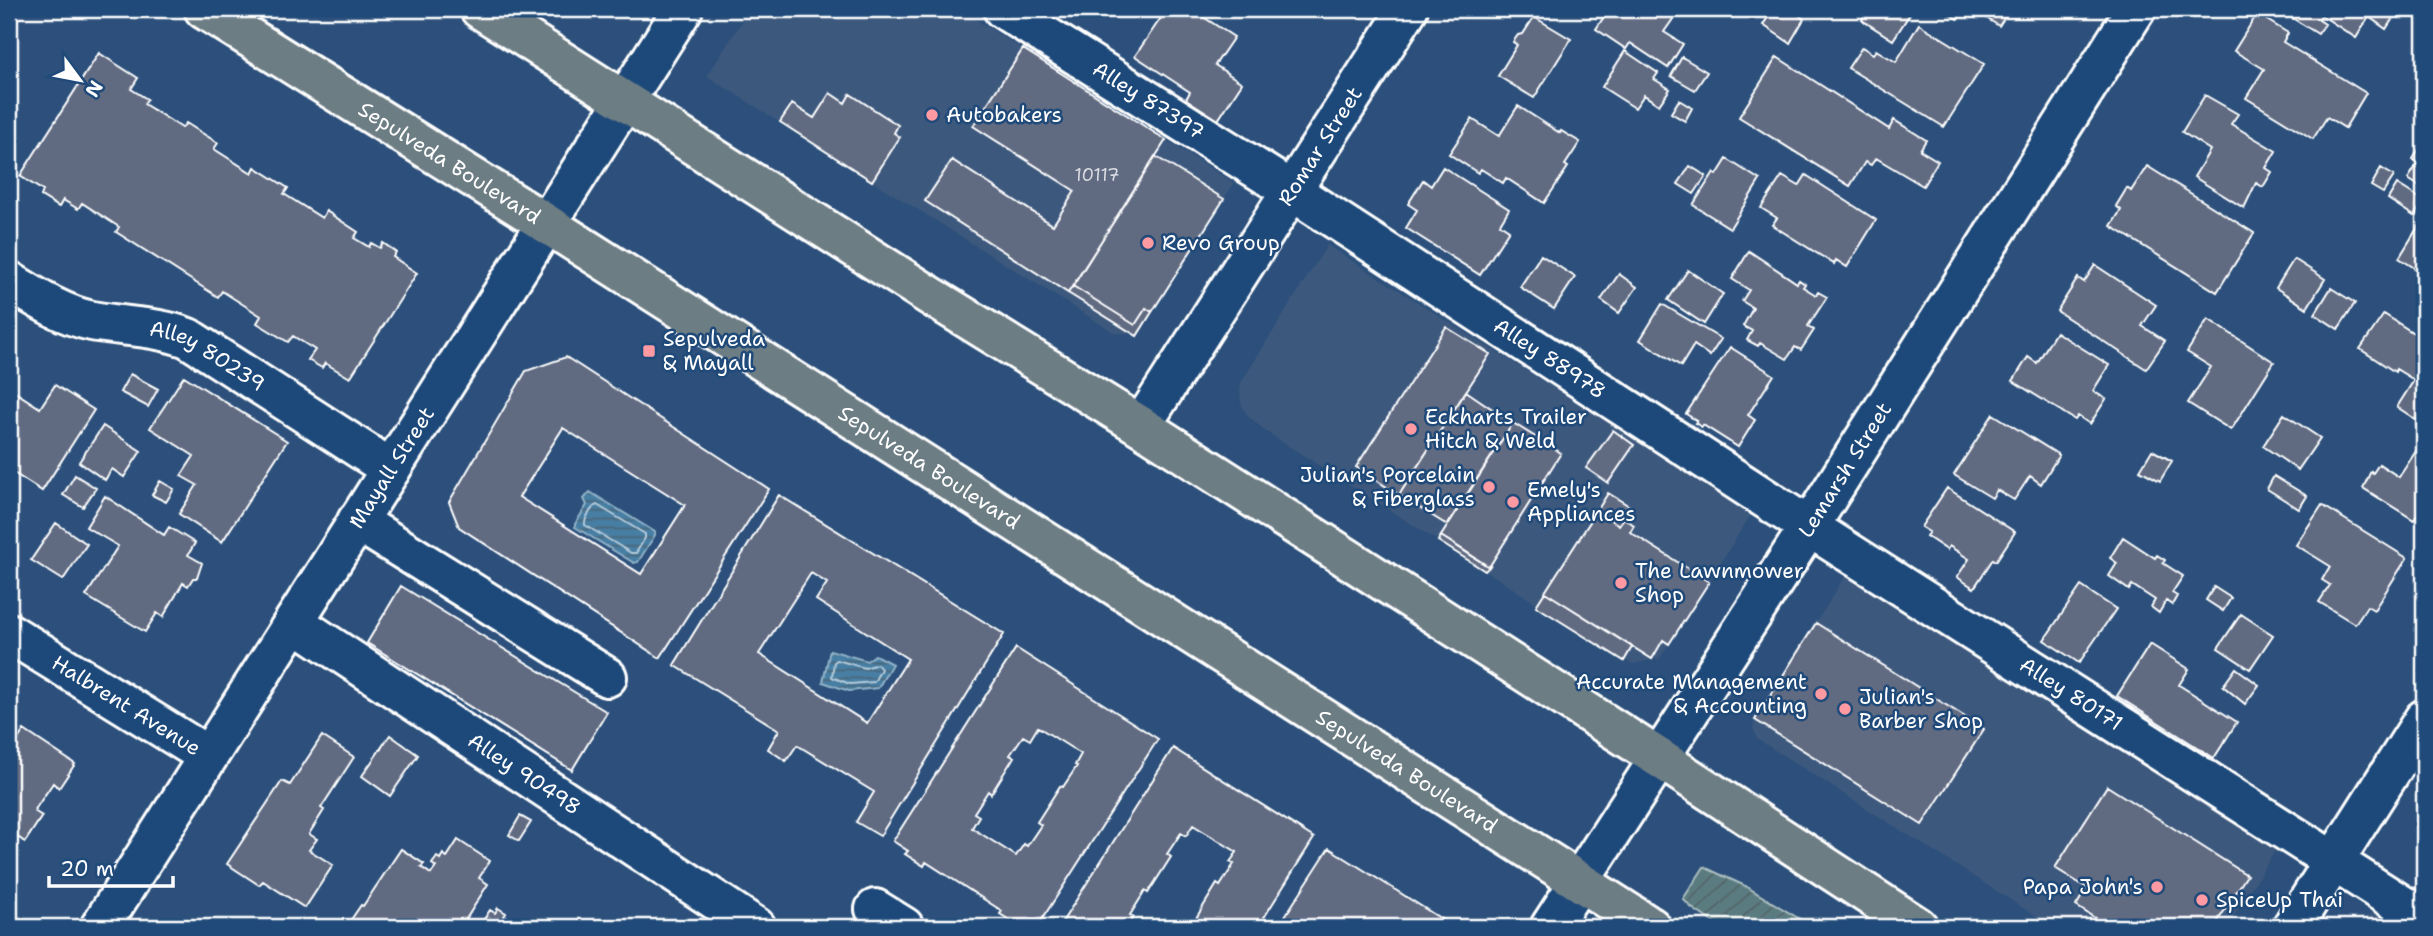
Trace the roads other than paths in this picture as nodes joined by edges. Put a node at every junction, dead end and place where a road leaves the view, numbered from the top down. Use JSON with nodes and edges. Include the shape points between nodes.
{"nodes":[{"id":1,"x":204,"y":9,"type":"edge"},
{"id":2,"x":480,"y":9,"type":"edge"},
{"id":3,"x":683,"y":9,"type":"edge"},
{"id":4,"x":1003,"y":9,"type":"edge"},
{"id":5,"x":1408,"y":9,"type":"edge"},
{"id":6,"x":2137,"y":9,"type":"edge"},
{"id":7,"x":625,"y":100,"type":"junction"},
{"id":8,"x":1292,"y":191,"type":"junction"},
{"id":9,"x":547,"y":224,"type":"junction"},
{"id":10,"x":9,"y":281,"type":"edge"},
{"id":11,"x":1141,"y":426,"type":"junction"},
{"id":12,"x":391,"y":469,"type":"junction"},
{"id":13,"x":357,"y":521,"type":"junction"},
{"id":14,"x":1809,"y":527,"type":"junction"},
{"id":15,"x":294,"y":622,"type":"junction"},
{"id":16,"x":9,"y":633,"type":"edge"},
{"id":17,"x":607,"y":677,"type":"dead end"},
{"id":18,"x":2424,"y":719,"type":"edge"},
{"id":19,"x":208,"y":756,"type":"junction"},
{"id":20,"x":1659,"y":758,"type":"junction"},
{"id":21,"x":2334,"y":861,"type":"junction"},
{"id":22,"x":1579,"y":882,"type":"junction"},
{"id":23,"x":2424,"y":919,"type":"edge"},
{"id":24,"x":105,"y":925,"type":"edge"},
{"id":25,"x":756,"y":927,"type":"edge"},
{"id":26,"x":1550,"y":927,"type":"edge"},
{"id":27,"x":1650,"y":927,"type":"edge"},
{"id":28,"x":1918,"y":927,"type":"edge"},
{"id":29,"x":2292,"y":927,"type":"edge"}],
"edges":[{"from":1,"to":9,"type":"main road","name":"Sepulveda Boulevard"},
{"from":2,"to":7,"type":"main road"},
{"from":3,"to":7,"type":"street","name":"Mayall Street"},
{"from":4,"to":8,"type":"street","name":"Alley 87397"},
{"from":5,"to":8,"type":"street","name":"Romar Street"},
{"from":6,"to":14,"type":"street","name":"Lemarsh Street"},
{"from":7,"to":9,"type":"street","name":"Mayall Street"},
{"from":7,"to":11,"type":"main road"},
{"from":8,"to":11,"type":"street","name":"Romar Street"},
{"from":8,"to":14,"type":"street","name":"Alley 88978"},
{"from":9,"to":12,"type":"street","name":"Mayall Street"},
{"from":9,"to":22,"type":"main road","name":"Sepulveda Boulevard"},
{"from":10,"to":12,"type":"street","name":"Alley 80239","via":[[46,304],[90,320],[170,331],[188,338]]},
{"from":11,"to":20,"type":"main road"},
{"from":12,"to":13,"type":"street","name":"Mayall Street"},
{"from":13,"to":15,"type":"street","name":"Mayall Street"},
{"from":13,"to":17,"type":"street"},
{"from":14,"to":20,"type":"street","name":"Lemarsh Street"},
{"from":14,"to":21,"type":"street","name":"Alley 80171"},
{"from":15,"to":19,"type":"street","name":"Mayall Street"},
{"from":15,"to":25,"type":"street","name":"Alley 90498"},
{"from":16,"to":19,"type":"street","name":"Halbrent Avenue"},
{"from":18,"to":21,"type":"street"},
{"from":19,"to":24,"type":"street","name":"Mayall Street"},
{"from":20,"to":22,"type":"street","name":"Lemarsh Street"},
{"from":20,"to":28,"type":"main road"},
{"from":21,"to":23,"type":"street","name":"Alley 80171"},
{"from":21,"to":29,"type":"street"},
{"from":22,"to":26,"type":"street","name":"Lemarsh Street"},
{"from":22,"to":27,"type":"main road","name":"Sepulveda Boulevard"}]}
